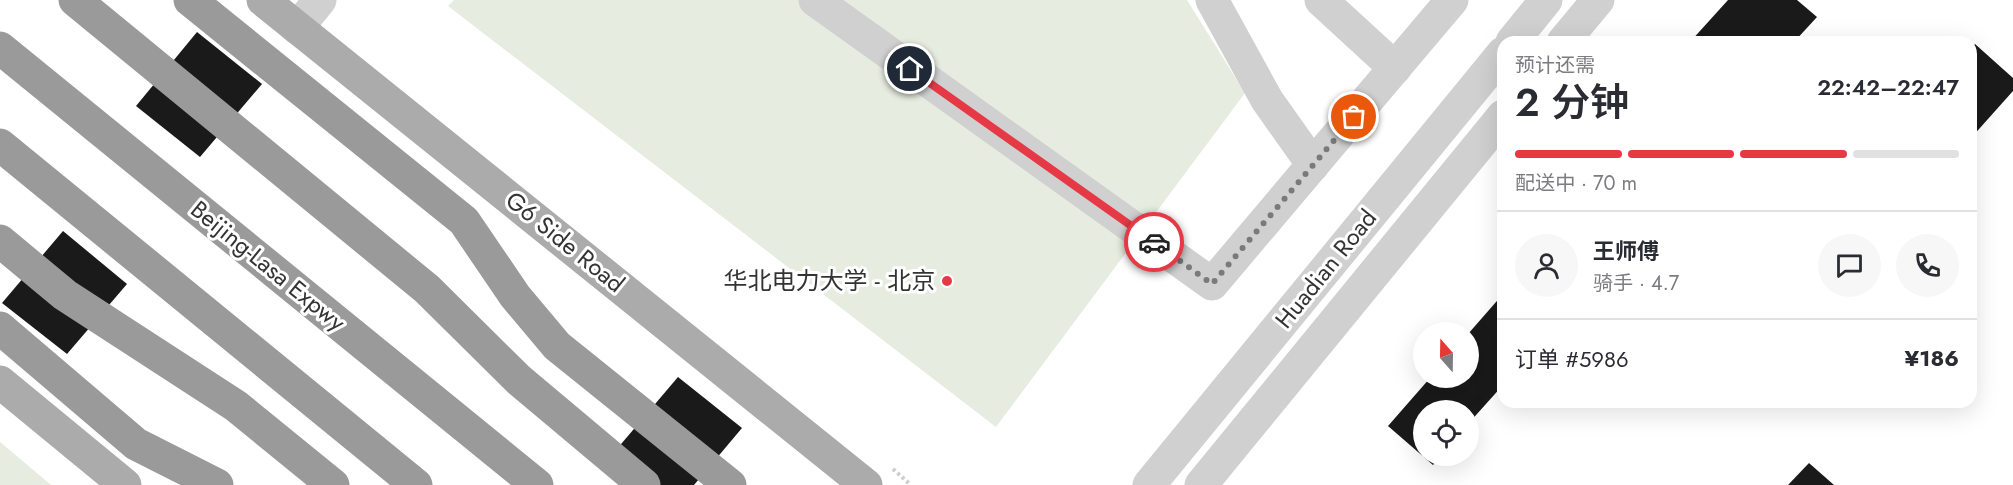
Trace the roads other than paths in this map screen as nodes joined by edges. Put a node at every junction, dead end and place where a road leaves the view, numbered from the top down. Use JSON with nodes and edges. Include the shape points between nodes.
{"nodes":[{"id":1,"x":75,"y":0,"type":"edge"},
{"id":2,"x":190,"y":0,"type":"edge"},
{"id":3,"x":263,"y":0,"type":"edge"},
{"id":4,"x":320,"y":0,"type":"edge"},
{"id":5,"x":816,"y":0,"type":"edge"},
{"id":6,"x":1212,"y":0,"type":"edge"},
{"id":7,"x":1321,"y":0,"type":"edge"},
{"id":8,"x":1452,"y":0,"type":"edge"},
{"id":9,"x":1546,"y":0,"type":"edge"},
{"id":10,"x":1598,"y":0,"type":"edge"},
{"id":11,"x":297,"y":27,"type":"junction"},
{"id":12,"x":1517,"y":36,"type":"edge"},
{"id":13,"x":1568,"y":36,"type":"edge"},
{"id":14,"x":0,"y":48,"type":"edge"},
{"id":15,"x":1497,"y":59,"type":"edge"},
{"id":16,"x":1395,"y":68,"type":"junction"},
{"id":17,"x":1497,"y":123,"type":"edge"},
{"id":18,"x":0,"y":145,"type":"edge"},
{"id":19,"x":1313,"y":165,"type":"junction"},
{"id":20,"x":0,"y":241,"type":"edge"},
{"id":21,"x":0,"y":328,"type":"edge"},
{"id":22,"x":0,"y":382,"type":"edge"},
{"id":23,"x":125,"y":485,"type":"edge"},
{"id":24,"x":217,"y":485,"type":"edge"},
{"id":25,"x":333,"y":485,"type":"edge"},
{"id":26,"x":416,"y":485,"type":"edge"},
{"id":27,"x":537,"y":485,"type":"edge"},
{"id":28,"x":644,"y":485,"type":"edge"},
{"id":29,"x":730,"y":485,"type":"edge"},
{"id":30,"x":866,"y":485,"type":"edge"},
{"id":31,"x":1149,"y":485,"type":"edge"},
{"id":32,"x":1201,"y":485,"type":"edge"}],
"edges":[{"from":1,"to":28,"type":"highway","via":[[427,290],[519,380]]},
{"from":2,"to":29,"type":"highway","via":[[464,221],[514,296],[557,346]]},
{"from":3,"to":11,"type":"main road","name":"G6 Side Road"},
{"from":4,"to":11,"type":"street"},
{"from":5,"to":19,"type":"street","via":[[1212,284]]},
{"from":6,"to":19,"type":"street","via":[[1267,100]]},
{"from":7,"to":16,"type":"street"},
{"from":8,"to":16,"type":"street"},
{"from":9,"to":12,"type":"street"},
{"from":10,"to":13,"type":"street"},
{"from":11,"to":30,"type":"main road","name":"G6 Side Road"},
{"from":14,"to":27,"type":"highway","name":"Beijing-Lasa Expwy"},
{"from":15,"to":31,"type":"street","name":"Huadian Road"},
{"from":16,"to":19,"type":"street"},
{"from":17,"to":32,"type":"street","name":"Huadian Road"},
{"from":18,"to":26,"type":"highway"},
{"from":20,"to":25,"type":"highway","via":[[65,295],[236,406]]},
{"from":21,"to":24,"type":"highway","via":[[136,444]]},
{"from":22,"to":23,"type":"main road"}]}
